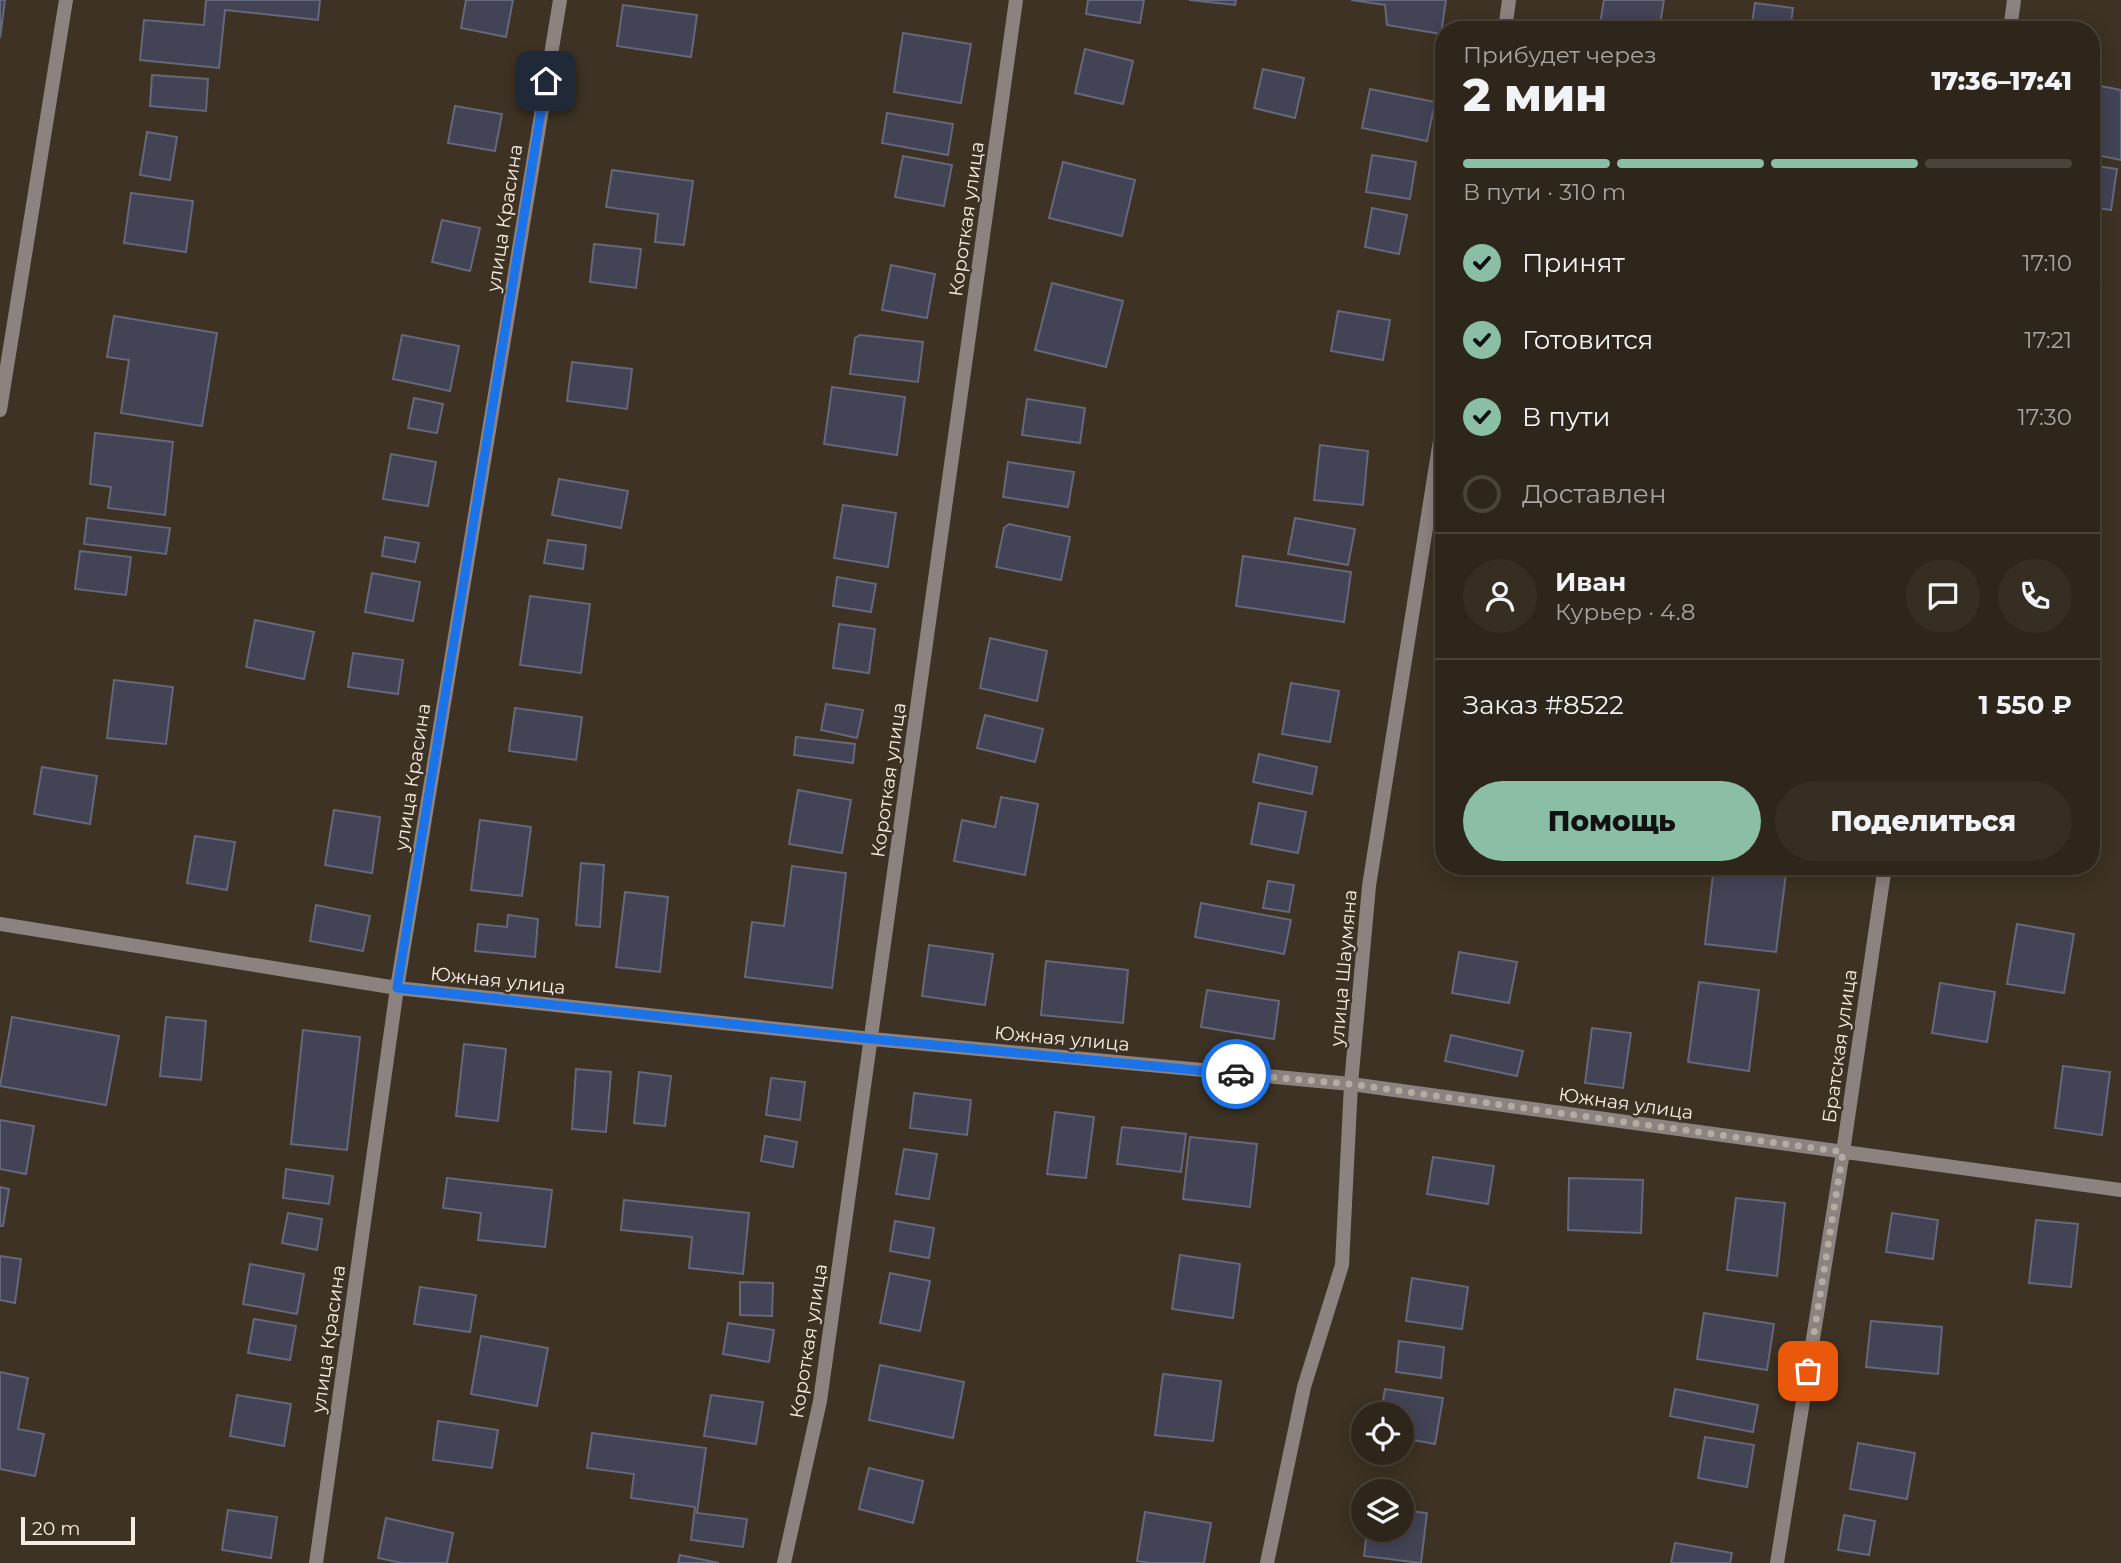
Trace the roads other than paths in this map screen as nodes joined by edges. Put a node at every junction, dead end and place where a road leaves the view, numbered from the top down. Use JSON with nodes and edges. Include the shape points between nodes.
{"nodes":[{"id":1,"x":65,"y":0,"type":"edge"},
{"id":2,"x":560,"y":0,"type":"edge"},
{"id":3,"x":1016,"y":0,"type":"edge"},
{"id":4,"x":1509,"y":0,"type":"edge"},
{"id":5,"x":2014,"y":0,"type":"edge"},
{"id":6,"x":1506,"y":21,"type":"edge"},
{"id":7,"x":2011,"y":21,"type":"edge"},
{"id":8,"x":0,"y":410,"type":"edge"},
{"id":9,"x":1435,"y":472,"type":"edge"},
{"id":10,"x":1884,"y":875,"type":"edge"},
{"id":11,"x":0,"y":925,"type":"edge"},
{"id":12,"x":397,"y":988,"type":"junction"},
{"id":13,"x":872,"y":1039,"type":"junction"},
{"id":14,"x":1350,"y":1084,"type":"junction"},
{"id":15,"x":1843,"y":1152,"type":"junction"},
{"id":16,"x":2121,"y":1190,"type":"edge"},
{"id":17,"x":316,"y":1563,"type":"edge"},
{"id":18,"x":784,"y":1563,"type":"edge"},
{"id":19,"x":1267,"y":1563,"type":"edge"},
{"id":20,"x":1777,"y":1563,"type":"edge"}],
"edges":[{"from":1,"to":8,"type":"street"},
{"from":2,"to":12,"type":"street","name":"улица Красина"},
{"from":3,"to":13,"type":"street","name":"Короткая улица"},
{"from":4,"to":6,"type":"street"},
{"from":5,"to":7,"type":"street"},
{"from":9,"to":14,"type":"street","name":"улица Шаумяна","via":[[1369,887]]},
{"from":10,"to":15,"type":"street","name":"Братская улица"},
{"from":11,"to":12,"type":"street","name":"Южная улица"},
{"from":12,"to":13,"type":"street","name":"Южная улица"},
{"from":12,"to":17,"type":"street","name":"улица Красина"},
{"from":13,"to":14,"type":"street","name":"Южная улица"},
{"from":13,"to":18,"type":"street","name":"Короткая улица","via":[[820,1401]]},
{"from":14,"to":15,"type":"street","name":"Южная улица"},
{"from":14,"to":19,"type":"street","name":"улица Шаумяна","via":[[1342,1265],[1304,1387]]},
{"from":15,"to":16,"type":"street","name":"Южная улица"},
{"from":15,"to":20,"type":"street","name":"Братская улица"}]}
